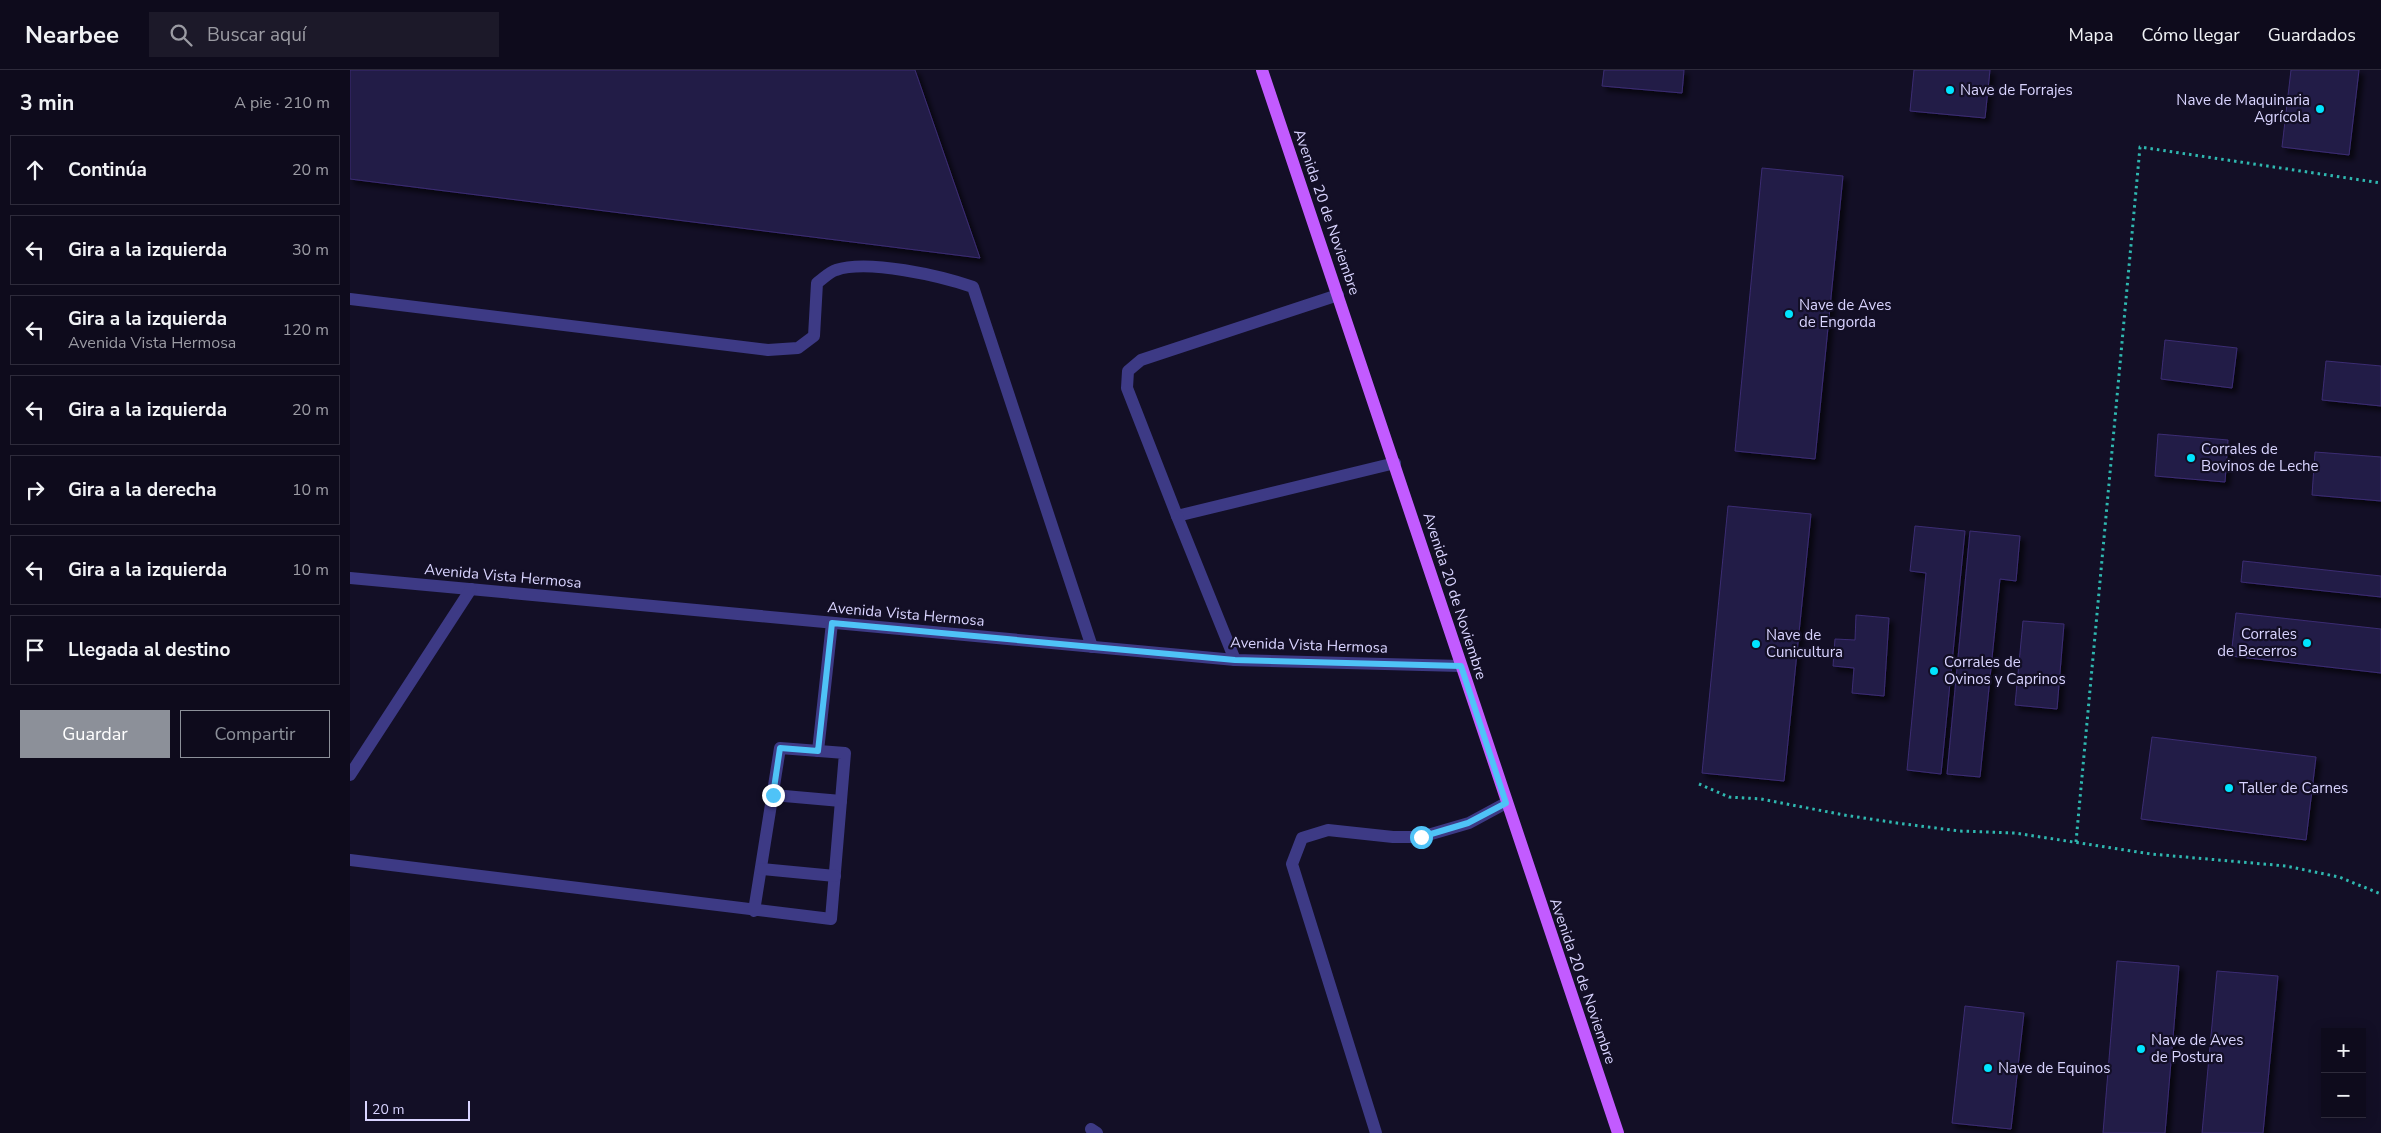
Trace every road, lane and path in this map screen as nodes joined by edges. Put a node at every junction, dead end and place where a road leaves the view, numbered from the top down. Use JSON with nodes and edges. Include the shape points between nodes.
{"nodes":[{"id":1,"x":1262,"y":70,"type":"edge"},
{"id":2,"x":2381,"y":183,"type":"edge"},
{"id":3,"x":1338,"y":295,"type":"junction"},
{"id":4,"x":350,"y":299,"type":"edge"},
{"id":5,"x":1395,"y":463,"type":"junction"},
{"id":6,"x":1177,"y":516,"type":"junction"},
{"id":7,"x":350,"y":578,"type":"edge"},
{"id":8,"x":471,"y":589,"type":"junction"},
{"id":9,"x":832,"y":623,"type":"junction"},
{"id":10,"x":1092,"y":647,"type":"junction"},
{"id":11,"x":1235,"y":660,"type":"junction"},
{"id":12,"x":1461,"y":666,"type":"junction"},
{"id":13,"x":818,"y":751,"type":"junction"},
{"id":14,"x":350,"y":775,"type":"edge"},
{"id":15,"x":1699,"y":784,"type":"dead end"},
{"id":16,"x":773,"y":795,"type":"junction"},
{"id":17,"x":841,"y":801,"type":"junction"},
{"id":18,"x":1506,"y":803,"type":"junction"},
{"id":19,"x":2076,"y":842,"type":"junction"},
{"id":20,"x":350,"y":860,"type":"edge"},
{"id":21,"x":761,"y":868,"type":"junction"},
{"id":22,"x":835,"y":876,"type":"junction"},
{"id":23,"x":2381,"y":894,"type":"edge"},
{"id":24,"x":754,"y":911,"type":"junction"},
{"id":25,"x":1376,"y":1133,"type":"edge"},
{"id":26,"x":1618,"y":1133,"type":"edge"}],
"edges":[{"from":1,"to":3,"type":"main road","name":"Avenida 20 de Noviembre"},
{"from":2,"to":19,"type":"path","via":[[2140,147]]},
{"from":3,"to":5,"type":"main road","name":"Avenida 20 de Noviembre"},
{"from":3,"to":6,"type":"street","via":[[1141,360],[1128,371],[1128,388]]},
{"from":4,"to":10,"type":"street","via":[[768,350],[798,348],[814,336],[817,283],[835,270],[864,265],[952,279],[973,287]]},
{"from":5,"to":6,"type":"street"},
{"from":5,"to":12,"type":"main road","name":"Avenida 20 de Noviembre"},
{"from":6,"to":11,"type":"street"},
{"from":7,"to":8,"type":"street","name":"Avenida Vista Hermosa"},
{"from":8,"to":9,"type":"street","name":"Avenida Vista Hermosa"},
{"from":8,"to":14,"type":"street"},
{"from":9,"to":10,"type":"street","name":"Avenida Vista Hermosa"},
{"from":9,"to":13,"type":"street"},
{"from":10,"to":11,"type":"street","name":"Avenida Vista Hermosa"},
{"from":11,"to":12,"type":"street","name":"Avenida Vista Hermosa"},
{"from":12,"to":18,"type":"main road","name":"Avenida 20 de Noviembre"},
{"from":13,"to":16,"type":"street","via":[[780,748]]},
{"from":13,"to":17,"type":"street","via":[[845,753]]},
{"from":15,"to":19,"type":"path","via":[[1729,797],[1762,799],[1844,816]]},
{"from":16,"to":17,"type":"street"},
{"from":16,"to":21,"type":"street"},
{"from":17,"to":22,"type":"street"},
{"from":18,"to":25,"type":"street","via":[[1468,823],[1421,837],[1328,830],[1302,838],[1292,864]]},
{"from":18,"to":26,"type":"main road","name":"Avenida 20 de Noviembre"},
{"from":19,"to":23,"type":"path","via":[[2151,854],[2286,866],[2339,877]]},
{"from":20,"to":24,"type":"street"},
{"from":21,"to":22,"type":"street"},
{"from":21,"to":24,"type":"street"},
{"from":22,"to":24,"type":"street","via":[[831,920]]}]}
